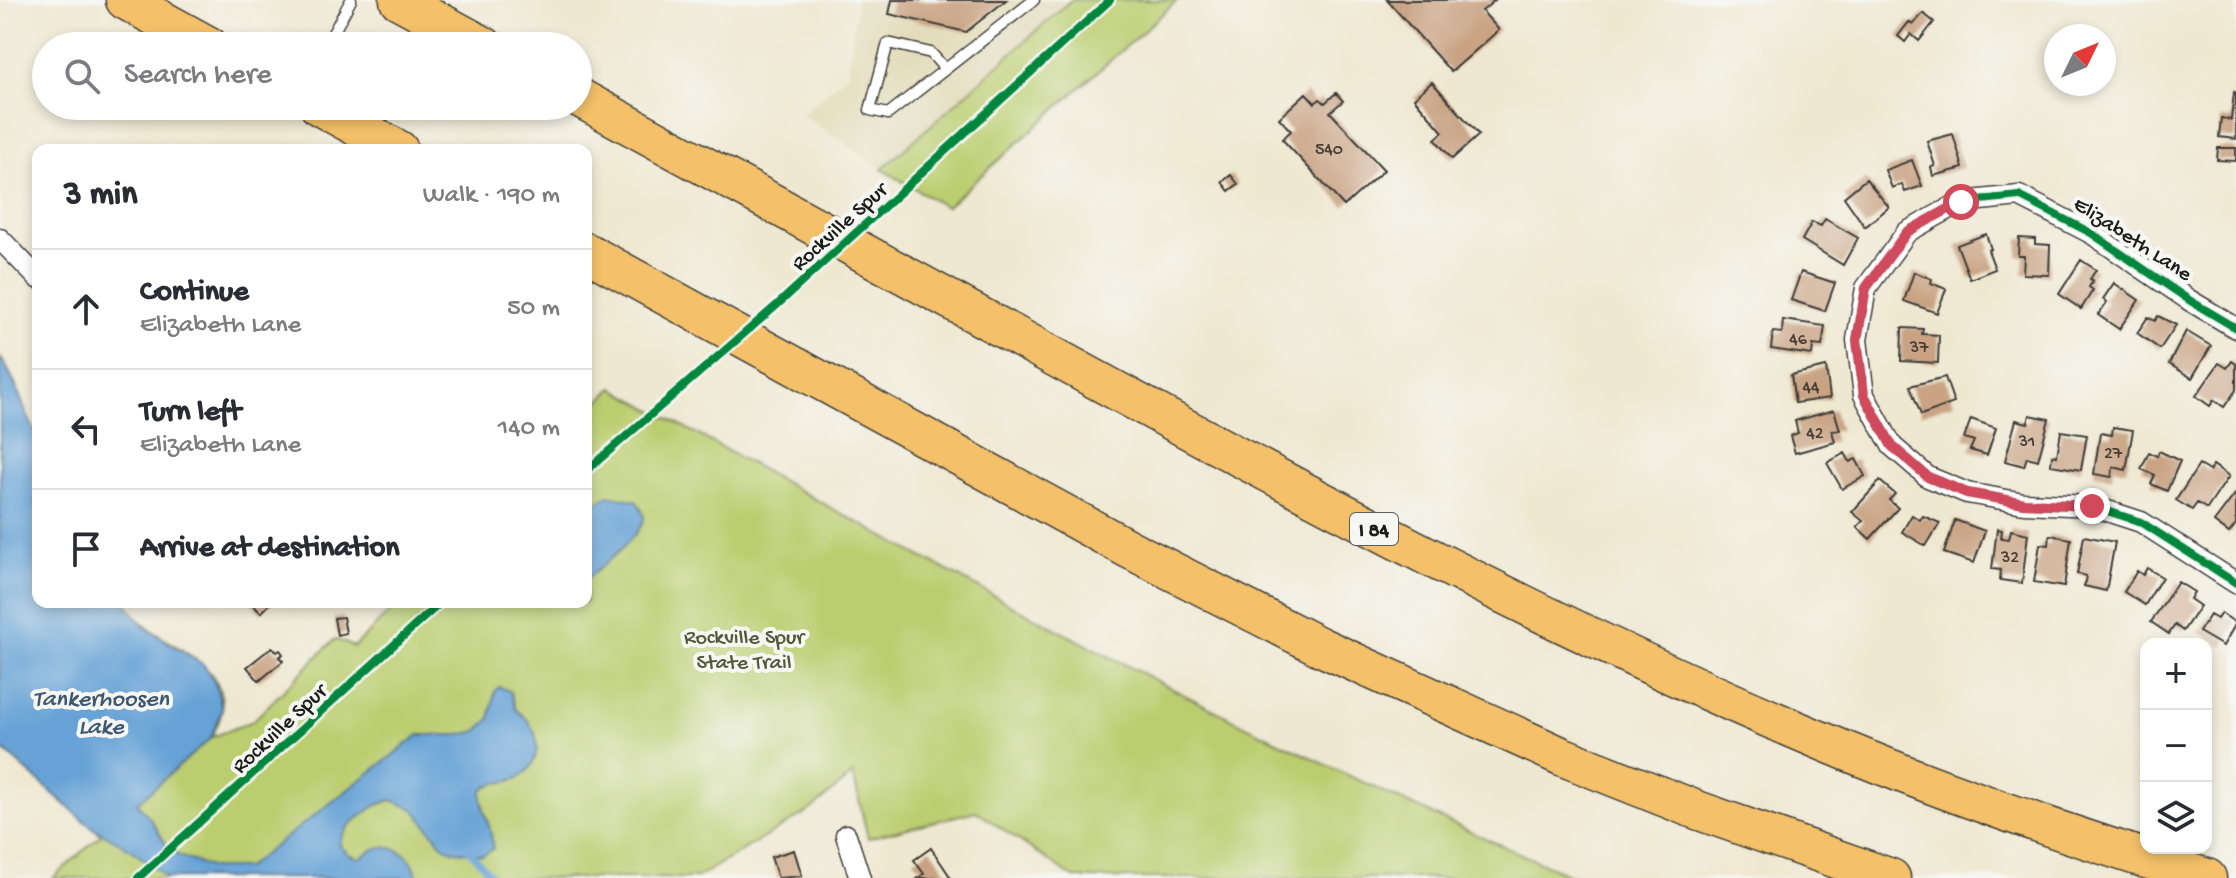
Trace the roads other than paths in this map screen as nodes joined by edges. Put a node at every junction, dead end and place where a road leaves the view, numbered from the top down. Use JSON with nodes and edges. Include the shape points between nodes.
{"nodes":[{"id":1,"x":125,"y":0,"type":"edge"},
{"id":2,"x":351,"y":0,"type":"edge"},
{"id":3,"x":399,"y":0,"type":"edge"},
{"id":4,"x":1034,"y":0,"type":"edge"},
{"id":5,"x":183,"y":32,"type":"edge"},
{"id":6,"x":334,"y":32,"type":"edge"},
{"id":7,"x":458,"y":32,"type":"edge"},
{"id":8,"x":945,"y":69,"type":"junction"},
{"id":9,"x":592,"y":105,"type":"edge"},
{"id":10,"x":344,"y":120,"type":"edge"},
{"id":11,"x":388,"y":144,"type":"edge"},
{"id":12,"x":0,"y":239,"type":"edge"},
{"id":13,"x":592,"y":255,"type":"edge"},
{"id":14,"x":32,"y":272,"type":"edge"},
{"id":15,"x":2236,"y":328,"type":"edge"},
{"id":16,"x":2236,"y":583,"type":"edge"},
{"id":17,"x":846,"y":835,"type":"dead end"},
{"id":18,"x":860,"y":878,"type":"edge"},
{"id":19,"x":1891,"y":878,"type":"edge"},
{"id":20,"x":2207,"y":878,"type":"edge"}],
"edges":[{"from":1,"to":5,"type":"highway"},
{"from":2,"to":6,"type":"lane"},
{"from":3,"to":7,"type":"highway"},
{"from":4,"to":8,"type":"lane"},
{"from":8,"to":8,"type":"lane","via":[[888,114],[870,110],[888,43],[931,53]]},
{"from":9,"to":20,"type":"highway","number":"I 84","via":[[1276,478],[1593,638],[1915,779]]},
{"from":10,"to":11,"type":"highway"},
{"from":12,"to":14,"type":"street"},
{"from":13,"to":19,"type":"highway","via":[[1129,549],[1344,658],[1561,756]]},
{"from":15,"to":16,"type":"street","name":"Elizabeth Lane","via":[[2091,233],[2019,196],[1961,202],[1907,232],[1866,288],[1857,340],[1864,395],[1892,446],[1928,477],[1967,493],[2024,503],[2092,506],[2141,522]]},
{"from":17,"to":18,"type":"street"}]}
